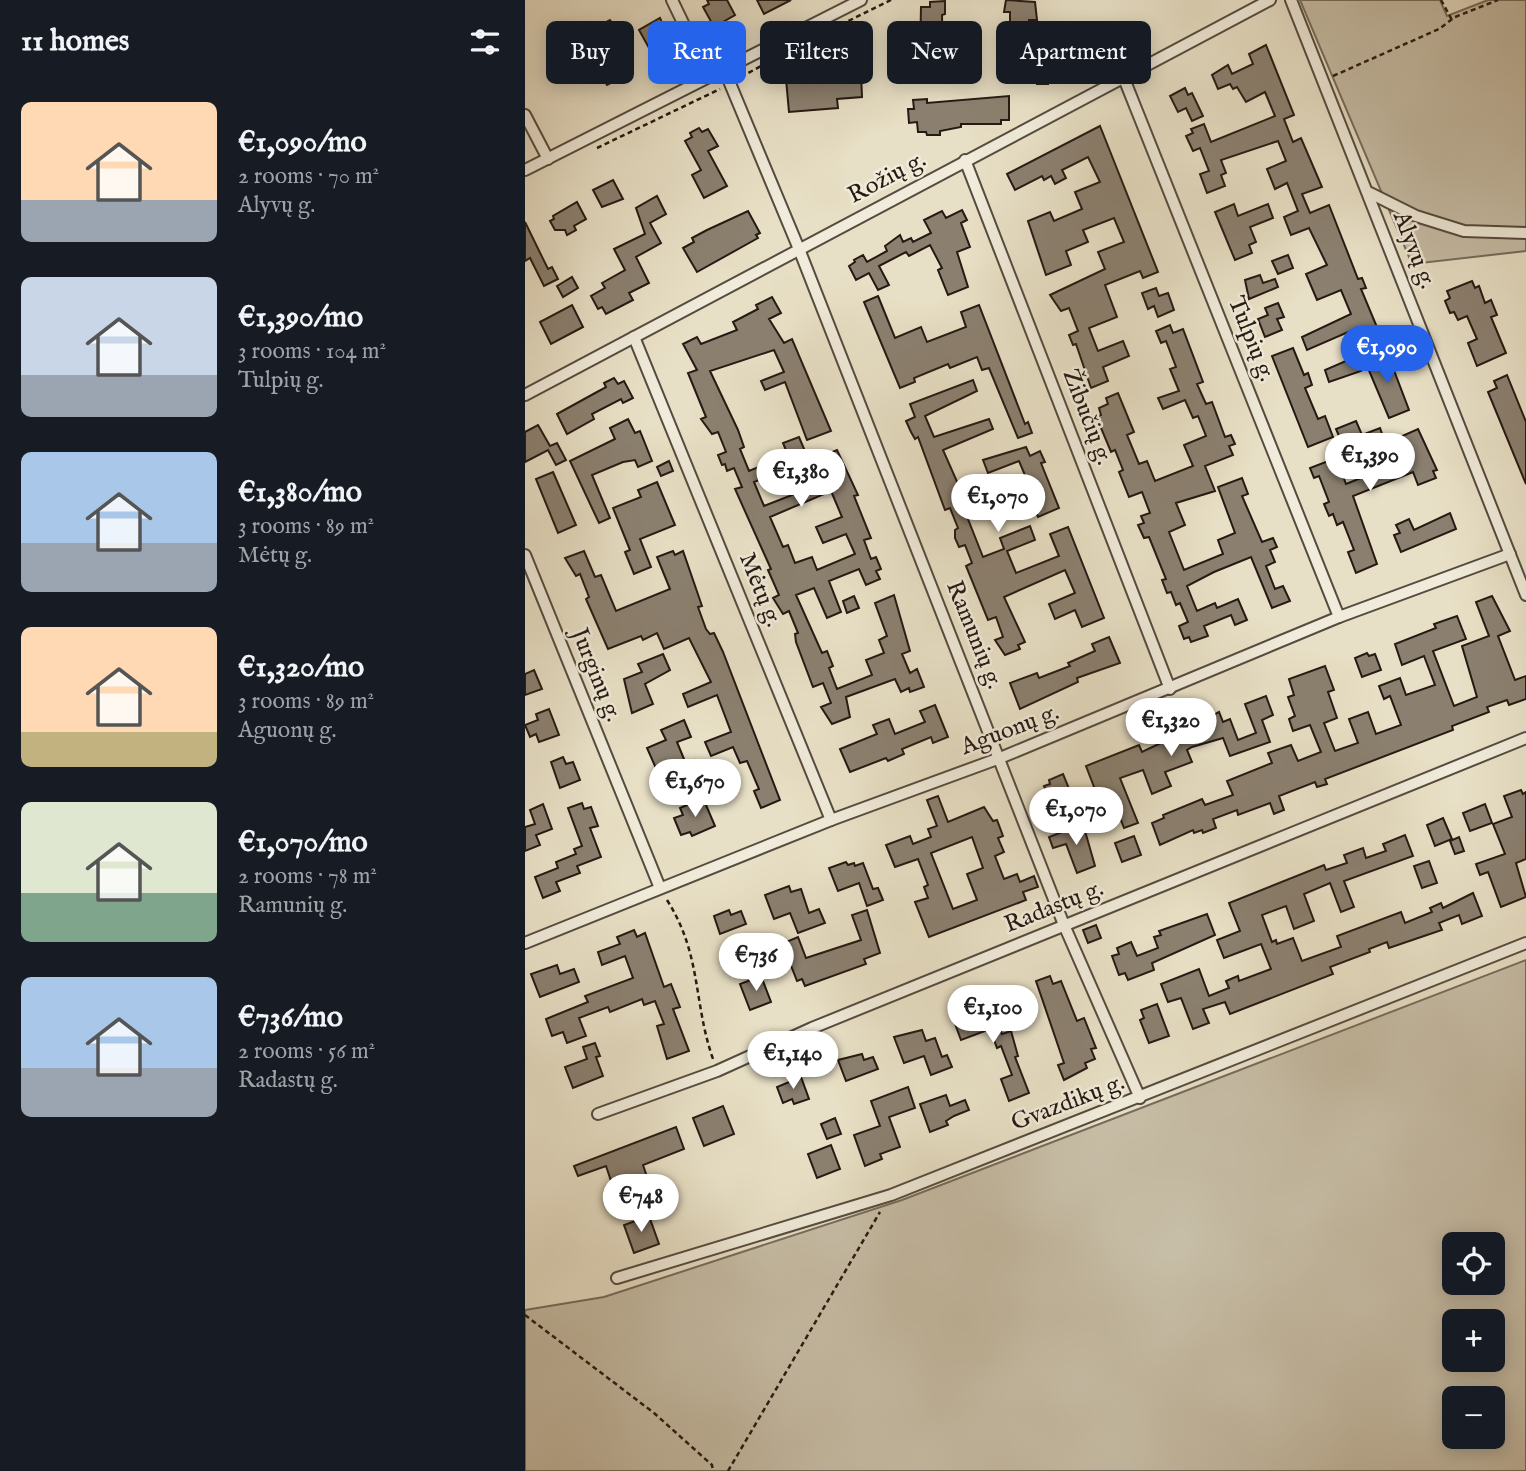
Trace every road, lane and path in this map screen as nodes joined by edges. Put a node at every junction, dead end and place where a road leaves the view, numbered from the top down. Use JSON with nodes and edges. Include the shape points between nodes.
{"nodes":[{"id":1,"x":672,"y":0,"type":"edge"},
{"id":2,"x":861,"y":0,"type":"edge"},
{"id":3,"x":891,"y":0,"type":"edge"},
{"id":4,"x":1270,"y":0,"type":"edge"},
{"id":5,"x":1291,"y":0,"type":"edge"},
{"id":6,"x":1441,"y":0,"type":"edge"},
{"id":7,"x":1498,"y":0,"type":"edge"},
{"id":8,"x":1452,"y":20,"type":"junction"},
{"id":9,"x":682,"y":21,"type":"edge"},
{"id":10,"x":848,"y":21,"type":"edge"},
{"id":11,"x":746,"y":58,"type":"edge"},
{"id":12,"x":1151,"y":62,"type":"edge"},
{"id":13,"x":1324,"y":80,"type":"junction"},
{"id":14,"x":695,"y":84,"type":"edge"},
{"id":15,"x":730,"y":84,"type":"joint"},
{"id":16,"x":1108,"y":84,"type":"edge"},
{"id":17,"x":1126,"y":84,"type":"edge"},
{"id":18,"x":525,"y":115,"type":"edge"},
{"id":19,"x":595,"y":149,"type":"dead end"},
{"id":20,"x":548,"y":159,"type":"junction"},
{"id":21,"x":965,"y":160,"type":"junction"},
{"id":22,"x":525,"y":170,"type":"edge"},
{"id":23,"x":1370,"y":193,"type":"junction"},
{"id":24,"x":1526,"y":233,"type":"edge"},
{"id":25,"x":799,"y":249,"type":"junction"},
{"id":26,"x":634,"y":337,"type":"junction"},
{"id":27,"x":525,"y":395,"type":"edge"},
{"id":28,"x":1510,"y":554,"type":"junction"},
{"id":29,"x":525,"y":555,"type":"edge"},
{"id":30,"x":1526,"y":595,"type":"edge"},
{"id":31,"x":1339,"y":617,"type":"junction"},
{"id":32,"x":1170,"y":689,"type":"junction"},
{"id":33,"x":1526,"y":738,"type":"edge"},
{"id":34,"x":1000,"y":758,"type":"junction"},
{"id":35,"x":831,"y":820,"type":"junction"},
{"id":36,"x":660,"y":888,"type":"junction"},
{"id":37,"x":1065,"y":925,"type":"junction"},
{"id":38,"x":525,"y":943,"type":"edge"},
{"id":39,"x":1526,"y":943,"type":"edge"},
{"id":40,"x":717,"y":1071,"type":"junction"},
{"id":41,"x":1140,"y":1098,"type":"junction"},
{"id":42,"x":598,"y":1114,"type":"dead end"},
{"id":43,"x":891,"y":1195,"type":"junction"},
{"id":44,"x":617,"y":1278,"type":"dead end"},
{"id":45,"x":525,"y":1315,"type":"edge"},
{"id":46,"x":713,"y":1471,"type":"edge"},
{"id":47,"x":728,"y":1471,"type":"edge"}],
"edges":[{"from":1,"to":9,"type":"street"},
{"from":2,"to":11,"type":"street"},
{"from":3,"to":10,"type":"path"},
{"from":4,"to":12,"type":"street","name":"Rožių g."},
{"from":5,"to":13,"type":"street","name":"Alyvų g."},
{"from":6,"to":8,"type":"path"},
{"from":7,"to":8,"type":"path"},
{"from":8,"to":13,"type":"path"},
{"from":13,"to":23,"type":"street","name":"Alyvų g."},
{"from":14,"to":20,"type":"street"},
{"from":15,"to":19,"type":"path"},
{"from":15,"to":25,"type":"street","name":"Ramunių g."},
{"from":16,"to":21,"type":"street","name":"Rožių g."},
{"from":17,"to":31,"type":"street","name":"Tulpių g."},
{"from":18,"to":20,"type":"street"},
{"from":20,"to":22,"type":"street"},
{"from":21,"to":25,"type":"street","name":"Rožių g."},
{"from":21,"to":32,"type":"street","name":"Žibučių g."},
{"from":23,"to":24,"type":"street","via":[[1416,216],[1464,231]]},
{"from":23,"to":28,"type":"street","name":"Alyvų g."},
{"from":25,"to":26,"type":"street","name":"Rožių g."},
{"from":25,"to":34,"type":"street","name":"Ramunių g."},
{"from":26,"to":27,"type":"street","name":"Rožių g."},
{"from":26,"to":35,"type":"street","name":"Mėtų g."},
{"from":28,"to":30,"type":"street","name":"Alyvų g."},
{"from":28,"to":31,"type":"street","name":"Aguonų g."},
{"from":29,"to":36,"type":"street","name":"Jurginų g."},
{"from":31,"to":32,"type":"street","name":"Aguonų g."},
{"from":32,"to":34,"type":"street","name":"Aguonų g."},
{"from":33,"to":37,"type":"street","name":"Radastų g."},
{"from":34,"to":35,"type":"street","name":"Aguonų g."},
{"from":34,"to":37,"type":"street","name":"Ramunių g."},
{"from":35,"to":36,"type":"street","name":"Aguonų g."},
{"from":36,"to":38,"type":"street","name":"Aguonų g."},
{"from":36,"to":40,"type":"path","via":[[683,924],[698,981],[702,1027]]},
{"from":37,"to":40,"type":"street","name":"Radastų g."},
{"from":37,"to":41,"type":"street","name":"Ramunių g."},
{"from":39,"to":41,"type":"street","name":"Gvazdikų g."},
{"from":40,"to":42,"type":"street","name":"Radastų g."},
{"from":41,"to":43,"type":"street","name":"Gvazdikų g."},
{"from":43,"to":44,"type":"street","name":"Gvazdikų g."},
{"from":43,"to":47,"type":"path"},
{"from":45,"to":46,"type":"path","via":[[654,1413],[712,1465]]}]}
